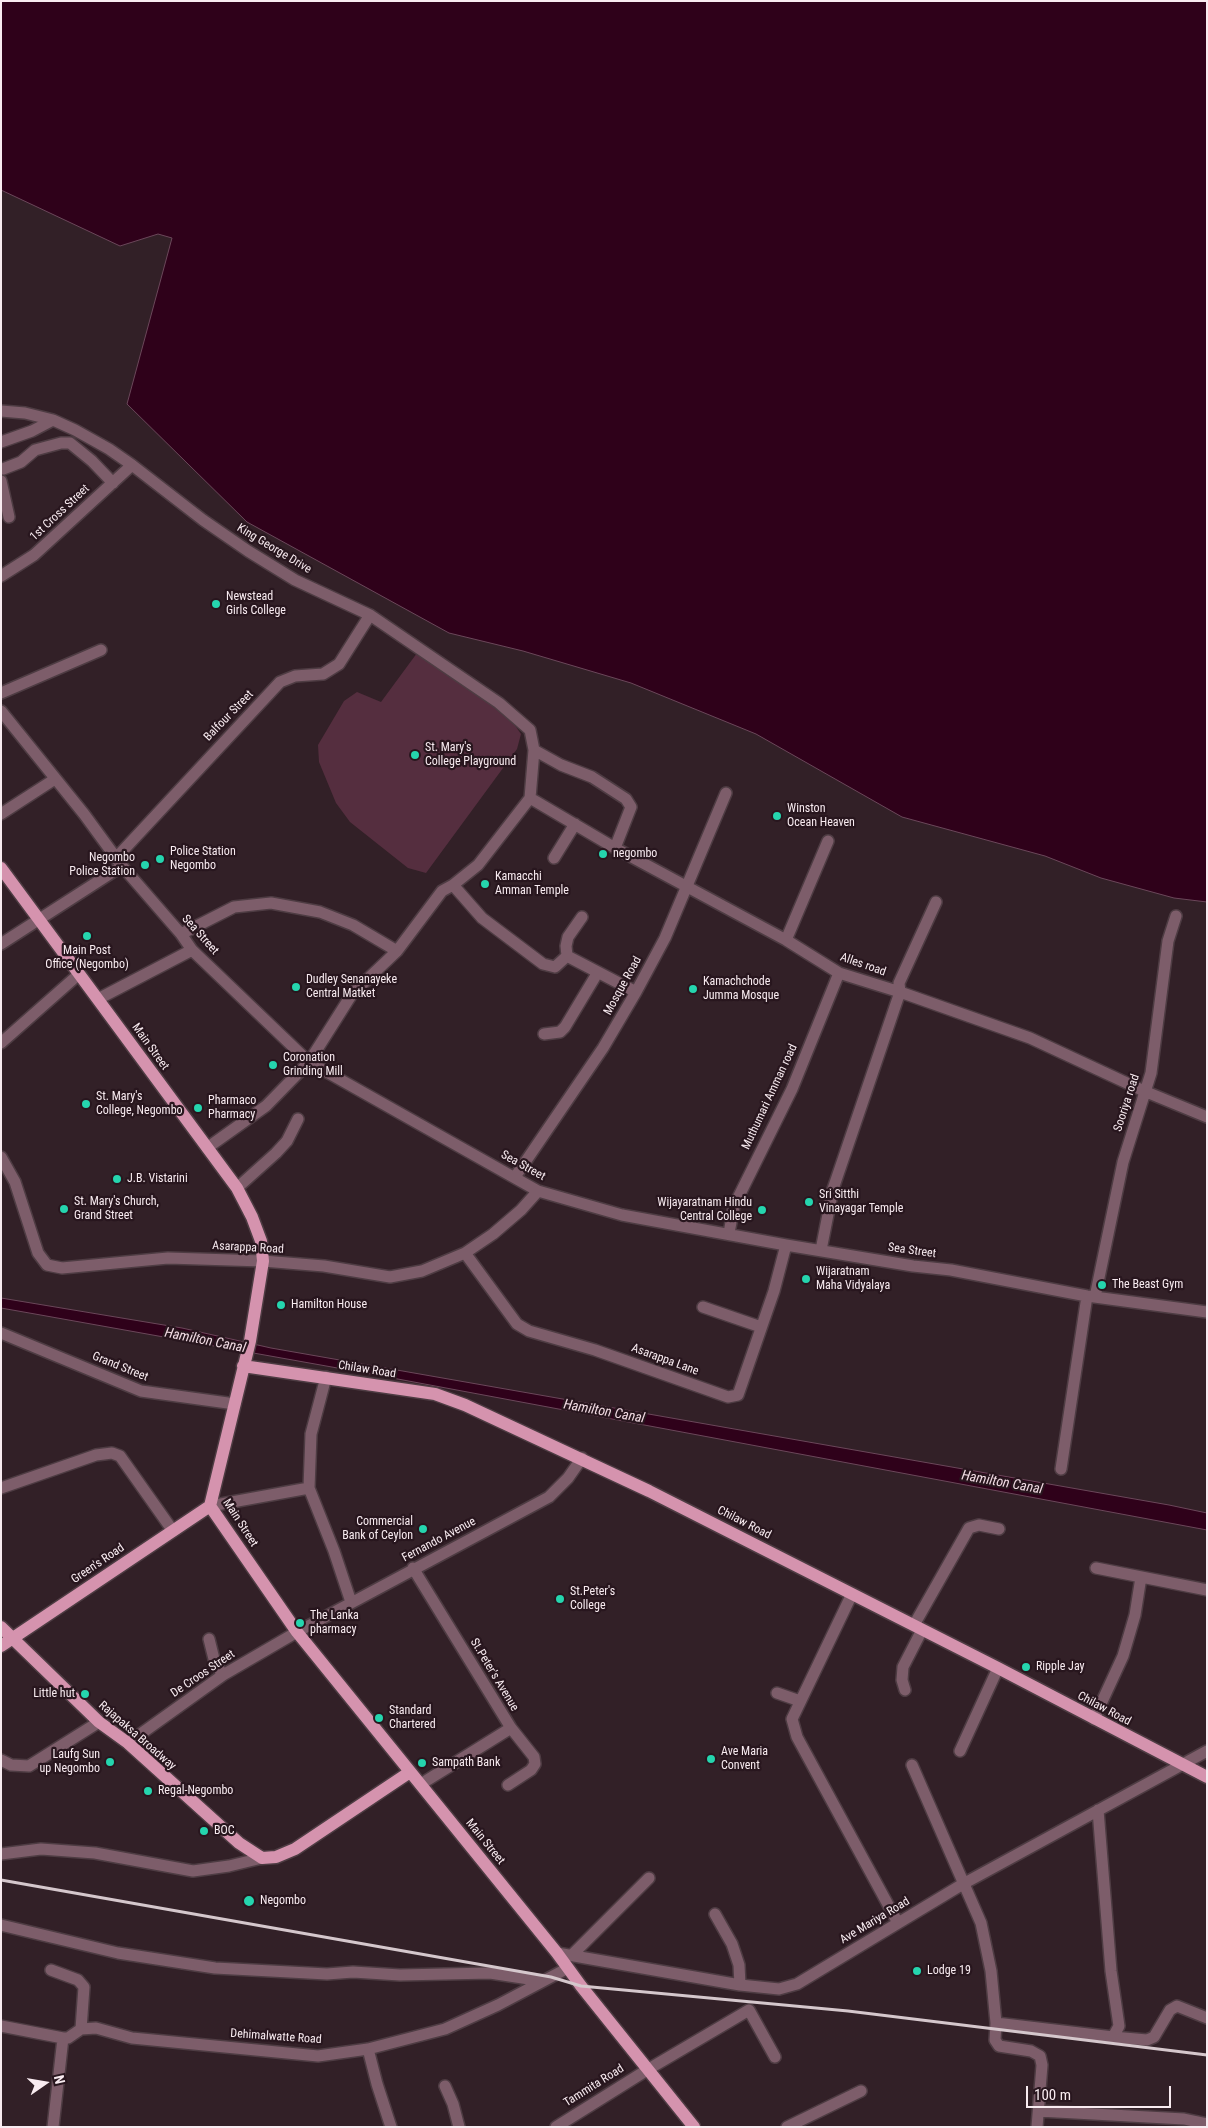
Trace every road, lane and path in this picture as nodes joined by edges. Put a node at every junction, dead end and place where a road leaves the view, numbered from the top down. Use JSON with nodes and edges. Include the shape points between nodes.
{"nodes":[{"id":1,"x":1,"y":411,"type":"edge"},
{"id":2,"x":53,"y":420,"type":"junction"},
{"id":3,"x":1,"y":442,"type":"edge"},
{"id":4,"x":132,"y":465,"type":"junction"},
{"id":5,"x":2,"y":470,"type":"edge"},
{"id":6,"x":1,"y":481,"type":"edge"},
{"id":7,"x":113,"y":483,"type":"junction"},
{"id":8,"x":9,"y":518,"type":"dead end"},
{"id":9,"x":1,"y":576,"type":"edge"},
{"id":10,"x":370,"y":615,"type":"junction"},
{"id":11,"x":100,"y":650,"type":"dead end"},
{"id":12,"x":1,"y":693,"type":"edge"},
{"id":13,"x":1,"y":711,"type":"edge"},
{"id":14,"x":534,"y":750,"type":"junction"},
{"id":15,"x":55,"y":779,"type":"junction"},
{"id":16,"x":726,"y":793,"type":"dead end"},
{"id":17,"x":530,"y":798,"type":"junction"},
{"id":18,"x":1,"y":814,"type":"edge"},
{"id":19,"x":574,"y":824,"type":"junction"},
{"id":20,"x":828,"y":841,"type":"dead end"},
{"id":21,"x":615,"y":848,"type":"junction"},
{"id":22,"x":554,"y":858,"type":"dead end"},
{"id":23,"x":119,"y":862,"type":"junction"},
{"id":24,"x":1,"y":868,"type":"edge"},
{"id":25,"x":453,"y":886,"type":"junction"},
{"id":26,"x":686,"y":886,"type":"junction"},
{"id":27,"x":936,"y":902,"type":"dead end"},
{"id":28,"x":1176,"y":916,"type":"dead end"},
{"id":29,"x":582,"y":917,"type":"dead end"},
{"id":30,"x":39,"y":920,"type":"junction"},
{"id":31,"x":180,"y":934,"type":"junction"},
{"id":32,"x":786,"y":940,"type":"junction"},
{"id":33,"x":1,"y":944,"type":"edge"},
{"id":34,"x":192,"y":950,"type":"junction"},
{"id":35,"x":397,"y":951,"type":"junction"},
{"id":36,"x":567,"y":956,"type":"junction"},
{"id":37,"x":598,"y":972,"type":"junction"},
{"id":38,"x":839,"y":973,"type":"junction"},
{"id":39,"x":79,"y":974,"type":"junction"},
{"id":40,"x":636,"y":992,"type":"junction"},
{"id":41,"x":900,"y":992,"type":"junction"},
{"id":42,"x":98,"y":999,"type":"junction"},
{"id":43,"x":544,"y":1034,"type":"dead end"},
{"id":44,"x":1,"y":1042,"type":"edge"},
{"id":45,"x":308,"y":1062,"type":"junction"},
{"id":46,"x":1144,"y":1091,"type":"junction"},
{"id":47,"x":1207,"y":1117,"type":"edge"},
{"id":48,"x":298,"y":1119,"type":"dead end"},
{"id":49,"x":207,"y":1148,"type":"junction"},
{"id":50,"x":1,"y":1157,"type":"edge"},
{"id":51,"x":515,"y":1177,"type":"junction"},
{"id":52,"x":237,"y":1188,"type":"junction"},
{"id":53,"x":538,"y":1191,"type":"junction"},
{"id":54,"x":729,"y":1233,"type":"junction"},
{"id":55,"x":786,"y":1245,"type":"junction"},
{"id":56,"x":821,"y":1250,"type":"junction"},
{"id":57,"x":465,"y":1253,"type":"junction"},
{"id":58,"x":263,"y":1261,"type":"junction"},
{"id":59,"x":1091,"y":1296,"type":"junction"},
{"id":60,"x":703,"y":1307,"type":"dead end"},
{"id":61,"x":1207,"y":1312,"type":"edge"},
{"id":62,"x":761,"y":1327,"type":"junction"},
{"id":63,"x":1,"y":1333,"type":"edge"},
{"id":64,"x":243,"y":1366,"type":"junction"},
{"id":65,"x":326,"y":1377,"type":"junction"},
{"id":66,"x":235,"y":1404,"type":"junction"},
{"id":67,"x":582,"y":1458,"type":"junction"},
{"id":68,"x":1061,"y":1469,"type":"dead end"},
{"id":69,"x":1,"y":1488,"type":"edge"},
{"id":70,"x":309,"y":1488,"type":"junction"},
{"id":71,"x":210,"y":1506,"type":"junction"},
{"id":72,"x":999,"y":1529,"type":"dead end"},
{"id":73,"x":173,"y":1531,"type":"junction"},
{"id":74,"x":413,"y":1568,"type":"junction"},
{"id":75,"x":1096,"y":1568,"type":"dead end"},
{"id":76,"x":1141,"y":1577,"type":"junction"},
{"id":77,"x":1207,"y":1590,"type":"edge"},
{"id":78,"x":852,"y":1594,"type":"junction"},
{"id":79,"x":351,"y":1602,"type":"junction"},
{"id":80,"x":1,"y":1627,"type":"edge"},
{"id":81,"x":918,"y":1627,"type":"junction"},
{"id":82,"x":296,"y":1632,"type":"junction"},
{"id":83,"x":209,"y":1639,"type":"dead end"},
{"id":84,"x":7,"y":1642,"type":"edge"},
{"id":85,"x":998,"y":1668,"type":"junction"},
{"id":86,"x":223,"y":1675,"type":"junction"},
{"id":87,"x":905,"y":1690,"type":"dead end"},
{"id":88,"x":778,"y":1693,"type":"dead end"},
{"id":89,"x":800,"y":1701,"type":"junction"},
{"id":90,"x":1094,"y":1719,"type":"junction"},
{"id":91,"x":99,"y":1722,"type":"junction"},
{"id":92,"x":511,"y":1728,"type":"junction"},
{"id":93,"x":128,"y":1743,"type":"junction"},
{"id":94,"x":960,"y":1751,"type":"dead end"},
{"id":95,"x":1207,"y":1752,"type":"edge"},
{"id":96,"x":1,"y":1760,"type":"edge"},
{"id":97,"x":912,"y":1765,"type":"dead end"},
{"id":98,"x":1183,"y":1765,"type":"junction"},
{"id":99,"x":410,"y":1772,"type":"junction"},
{"id":100,"x":1207,"y":1777,"type":"edge"},
{"id":101,"x":421,"y":1784,"type":"junction"},
{"id":102,"x":508,"y":1785,"type":"dead end"},
{"id":103,"x":1098,"y":1810,"type":"junction"},
{"id":104,"x":1,"y":1854,"type":"edge"},
{"id":105,"x":262,"y":1858,"type":"junction"},
{"id":106,"x":649,"y":1878,"type":"dead end"},
{"id":107,"x":963,"y":1884,"type":"junction"},
{"id":108,"x":715,"y":1914,"type":"dead end"},
{"id":109,"x":898,"y":1922,"type":"junction"},
{"id":110,"x":1,"y":1925,"type":"edge"},
{"id":111,"x":557,"y":1953,"type":"junction"},
{"id":112,"x":573,"y":1954,"type":"junction"},
{"id":113,"x":568,"y":1968,"type":"junction"},
{"id":114,"x":51,"y":1970,"type":"dead end"},
{"id":115,"x":542,"y":1981,"type":"junction"},
{"id":116,"x":740,"y":1985,"type":"junction"},
{"id":117,"x":1207,"y":2018,"type":"edge"},
{"id":118,"x":996,"y":2022,"type":"junction"},
{"id":119,"x":1,"y":2026,"type":"edge"},
{"id":120,"x":81,"y":2029,"type":"junction"},
{"id":121,"x":1113,"y":2037,"type":"junction"},
{"id":122,"x":63,"y":2038,"type":"junction"},
{"id":123,"x":368,"y":2049,"type":"junction"},
{"id":124,"x":775,"y":2057,"type":"dead end"},
{"id":125,"x":647,"y":2070,"type":"junction"},
{"id":126,"x":445,"y":2086,"type":"dead end"},
{"id":127,"x":861,"y":2091,"type":"dead end"},
{"id":128,"x":1039,"y":2111,"type":"junction"},
{"id":129,"x":1207,"y":2124,"type":"edge"},
{"id":130,"x":53,"y":2127,"type":"edge"},
{"id":131,"x":391,"y":2127,"type":"edge"},
{"id":132,"x":459,"y":2127,"type":"edge"},
{"id":133,"x":556,"y":2127,"type":"edge"},
{"id":134,"x":694,"y":2127,"type":"edge"},
{"id":135,"x":787,"y":2127,"type":"edge"},
{"id":136,"x":1037,"y":2127,"type":"edge"}],
"edges":[{"from":1,"to":2,"type":"street","name":"King George Drive"},
{"from":2,"to":3,"type":"street"},
{"from":2,"to":4,"type":"street","name":"King George Drive","via":[[109,449]]},
{"from":4,"to":7,"type":"street","name":"1st Cross Street"},
{"from":4,"to":10,"type":"street","name":"King George Drive","via":[[248,551],[296,580]]},
{"from":5,"to":7,"type":"street","via":[[22,462],[34,450],[70,443]]},
{"from":6,"to":8,"type":"street"},
{"from":7,"to":9,"type":"street","name":"1st Cross Street","via":[[34,556]]},
{"from":10,"to":14,"type":"street","name":"King George Drive","via":[[499,703],[530,730]]},
{"from":10,"to":23,"type":"street","name":"Balfour Street","via":[[339,664],[323,674],[295,676],[280,682]]},
{"from":11,"to":12,"type":"street"},
{"from":13,"to":15,"type":"street","name":"Sea Street"},
{"from":14,"to":17,"type":"street"},
{"from":14,"to":21,"type":"street","via":[[592,777],[626,799],[631,808]]},
{"from":15,"to":18,"type":"street"},
{"from":15,"to":23,"type":"street","name":"Sea Street"},
{"from":16,"to":26,"type":"street","name":"Mosque Road"},
{"from":17,"to":19,"type":"street","name":"Alles road"},
{"from":17,"to":25,"type":"street","via":[[478,865]]},
{"from":19,"to":21,"type":"street","name":"Alles road"},
{"from":19,"to":22,"type":"street"},
{"from":20,"to":32,"type":"street"},
{"from":21,"to":26,"type":"street","name":"Alles road"},
{"from":23,"to":30,"type":"street","name":"Balfour Street"},
{"from":23,"to":31,"type":"street","name":"Sea Street"},
{"from":24,"to":30,"type":"main road","name":"Main Street"},
{"from":25,"to":35,"type":"street","via":[[442,891]]},
{"from":25,"to":36,"type":"street","via":[[482,918],[543,964],[555,967]]},
{"from":26,"to":32,"type":"street","name":"Alles road"},
{"from":26,"to":40,"type":"street","name":"Mosque Road"},
{"from":27,"to":41,"type":"street","via":[[899,983]]},
{"from":28,"to":46,"type":"street","name":"Sooriya road","via":[[1168,941],[1151,1073]]},
{"from":29,"to":36,"type":"street","via":[[568,937]]},
{"from":30,"to":33,"type":"street","name":"Balfour Street"},
{"from":30,"to":39,"type":"main road","name":"Main Street"},
{"from":31,"to":34,"type":"street","name":"Sea Street"},
{"from":31,"to":35,"type":"street","via":[[234,908],[271,903],[320,912],[354,925]]},
{"from":32,"to":38,"type":"street","name":"Alles road"},
{"from":34,"to":42,"type":"street"},
{"from":34,"to":45,"type":"street","name":"Sea Street"},
{"from":35,"to":45,"type":"street","via":[[352,994]]},
{"from":36,"to":37,"type":"street"},
{"from":37,"to":40,"type":"street"},
{"from":37,"to":43,"type":"street","via":[[565,1027],[560,1032]]},
{"from":38,"to":41,"type":"street","name":"Alles road"},
{"from":38,"to":54,"type":"street","name":"Muthumari Amman road","via":[[792,1089],[734,1206]]},
{"from":39,"to":42,"type":"main road","name":"Main Street"},
{"from":39,"to":44,"type":"street"},
{"from":40,"to":51,"type":"street","name":"Mosque Road","via":[[603,1048]]},
{"from":41,"to":46,"type":"street","name":"Alles road","via":[[1030,1038]]},
{"from":41,"to":56,"type":"street","via":[[833,1189]]},
{"from":42,"to":49,"type":"main road","name":"Main Street"},
{"from":45,"to":49,"type":"street","via":[[266,1106]]},
{"from":45,"to":51,"type":"street","name":"Sea Street"},
{"from":46,"to":47,"type":"street","name":"Alles road"},
{"from":46,"to":59,"type":"street","name":"Sooriya road","via":[[1123,1162]]},
{"from":48,"to":52,"type":"street","via":[[276,1153]]},
{"from":49,"to":52,"type":"main road","name":"Main Street"},
{"from":50,"to":58,"type":"street","name":"Asarappa Road","via":[[15,1182],[38,1253],[47,1265],[62,1268],[168,1258]]},
{"from":51,"to":53,"type":"street","name":"Sea Street"},
{"from":52,"to":58,"type":"main road","name":"Main Street","via":[[261,1241]]},
{"from":53,"to":54,"type":"street","name":"Sea Street","via":[[622,1215]]},
{"from":53,"to":57,"type":"street","name":"Asarappa Road","via":[[494,1234]]},
{"from":54,"to":55,"type":"street","name":"Sea Street"},
{"from":55,"to":56,"type":"street","name":"Sea Street"},
{"from":55,"to":62,"type":"street","name":"Asarappa Lane"},
{"from":56,"to":59,"type":"street","name":"Sea Street"},
{"from":57,"to":58,"type":"street","name":"Asarappa Road","via":[[422,1271],[390,1277],[324,1266]]},
{"from":57,"to":62,"type":"street","name":"Asarappa Lane","via":[[517,1324],[529,1331],[595,1350],[728,1397],[738,1395]]},
{"from":58,"to":64,"type":"main road","name":"Main Street"},
{"from":59,"to":61,"type":"street","name":"Sea Street"},
{"from":59,"to":68,"type":"street","name":"Sooriya road"},
{"from":60,"to":62,"type":"street"},
{"from":63,"to":66,"type":"street","name":"Grand Street","via":[[141,1391]]},
{"from":64,"to":65,"type":"main road","name":"Chilaw Road"},
{"from":64,"to":66,"type":"main road","name":"Main Street"},
{"from":65,"to":67,"type":"main road","name":"Chilaw Road","via":[[435,1394]]},
{"from":65,"to":70,"type":"street","via":[[312,1434]]},
{"from":66,"to":71,"type":"main road","name":"Main Street"},
{"from":67,"to":74,"type":"street","name":"Fernando Avenue","via":[[549,1497]]},
{"from":67,"to":78,"type":"main road","name":"Chilaw Road"},
{"from":69,"to":73,"type":"street","via":[[96,1455],[112,1453],[120,1456]]},
{"from":70,"to":71,"type":"street"},
{"from":70,"to":79,"type":"street"},
{"from":71,"to":73,"type":"main road","name":"Green's Road"},
{"from":71,"to":82,"type":"main road","name":"Main Street"},
{"from":72,"to":81,"type":"street","via":[[979,1525],[969,1528]]},
{"from":73,"to":84,"type":"main road","name":"Green's Road"},
{"from":74,"to":79,"type":"street","name":"Fernando Avenue"},
{"from":74,"to":92,"type":"street","name":"St.Peter's Avenue"},
{"from":75,"to":76,"type":"street"},
{"from":76,"to":77,"type":"street"},
{"from":76,"to":90,"type":"street","via":[[1123,1656]]},
{"from":78,"to":81,"type":"main road","name":"Chilaw Road"},
{"from":78,"to":89,"type":"street"},
{"from":79,"to":82,"type":"street","name":"Fernando Avenue"},
{"from":80,"to":84,"type":"main road","name":"Rajapaksa Broadway"},
{"from":81,"to":85,"type":"main road","name":"Chilaw Road"},
{"from":81,"to":87,"type":"street","via":[[903,1667]]},
{"from":82,"to":86,"type":"street","name":"De Croos Street"},
{"from":82,"to":99,"type":"main road","name":"Main Street"},
{"from":83,"to":86,"type":"street"},
{"from":84,"to":91,"type":"main road","name":"Rajapaksa Broadway"},
{"from":85,"to":90,"type":"main road","name":"Chilaw Road"},
{"from":85,"to":94,"type":"street"},
{"from":86,"to":93,"type":"street","name":"De Croos Street"},
{"from":88,"to":89,"type":"street"},
{"from":89,"to":109,"type":"street","via":[[792,1719],[797,1737]]},
{"from":90,"to":98,"type":"main road","name":"Chilaw Road"},
{"from":91,"to":93,"type":"main road","name":"Rajapaksa Broadway"},
{"from":91,"to":96,"type":"street","via":[[29,1766],[11,1765]]},
{"from":92,"to":101,"type":"street"},
{"from":92,"to":102,"type":"street","name":"St.Peter's Avenue","via":[[534,1757],[535,1764],[532,1770]]},
{"from":93,"to":105,"type":"main road","name":"Rajapaksa Broadway","via":[[240,1843]]},
{"from":95,"to":98,"type":"street","name":"Ave Mariya Road"},
{"from":97,"to":107,"type":"street"},
{"from":98,"to":100,"type":"main road","name":"Chilaw Road"},
{"from":98,"to":103,"type":"street","name":"Ave Mariya Road"},
{"from":99,"to":101,"type":"main road","name":"Main Street"},
{"from":99,"to":105,"type":"main road","via":[[295,1849],[276,1857]]},
{"from":101,"to":111,"type":"main road","name":"Main Street"},
{"from":103,"to":107,"type":"street","name":"Ave Mariya Road"},
{"from":103,"to":121,"type":"street","via":[[1118,2026]]},
{"from":104,"to":105,"type":"street","via":[[41,1849],[95,1853],[193,1871]]},
{"from":106,"to":112,"type":"street"},
{"from":107,"to":109,"type":"street","name":"Ave Mariya Road"},
{"from":107,"to":118,"type":"street","via":[[981,1923],[991,1971]]},
{"from":108,"to":116,"type":"street","via":[[732,1944],[739,1965]]},
{"from":109,"to":116,"type":"street","name":"Ave Mariya Road","via":[[797,1984],[779,1990]]},
{"from":110,"to":115,"type":"street","via":[[118,1953],[215,1968],[327,1974],[490,1973]]},
{"from":111,"to":112,"type":"street","name":"Ave Mariya Road"},
{"from":111,"to":113,"type":"main road","name":"Main Street"},
{"from":112,"to":116,"type":"street","name":"Ave Mariya Road"},
{"from":113,"to":115,"type":"street","name":"Dehimalwatte Road"},
{"from":113,"to":125,"type":"main road","name":"Main Street"},
{"from":114,"to":120,"type":"street","via":[[78,1980],[84,1987]]},
{"from":115,"to":123,"type":"street","name":"Dehimalwatte Road","via":[[445,2028]]},
{"from":117,"to":121,"type":"street","via":[[1177,2006],[1170,2010],[1154,2037],[1147,2040]]},
{"from":118,"to":121,"type":"street"},
{"from":118,"to":128,"type":"street","via":[[995,2040],[999,2046],[1031,2051],[1040,2056]]},
{"from":119,"to":122,"type":"street"},
{"from":120,"to":122,"type":"street"},
{"from":120,"to":123,"type":"street","name":"Dehimalwatte Road","via":[[96,2028],[132,2038],[318,2056]]},
{"from":122,"to":130,"type":"street"},
{"from":123,"to":131,"type":"street"},
{"from":124,"to":125,"type":"street","name":"Tammita Road","via":[[749,2010]]},
{"from":125,"to":133,"type":"street","name":"Tammita Road"},
{"from":125,"to":134,"type":"main road","name":"Main Street"},
{"from":126,"to":132,"type":"street","via":[[454,2104]]},
{"from":127,"to":135,"type":"street"},
{"from":128,"to":129,"type":"street","via":[[1184,2119]]},
{"from":128,"to":136,"type":"street"}]}
